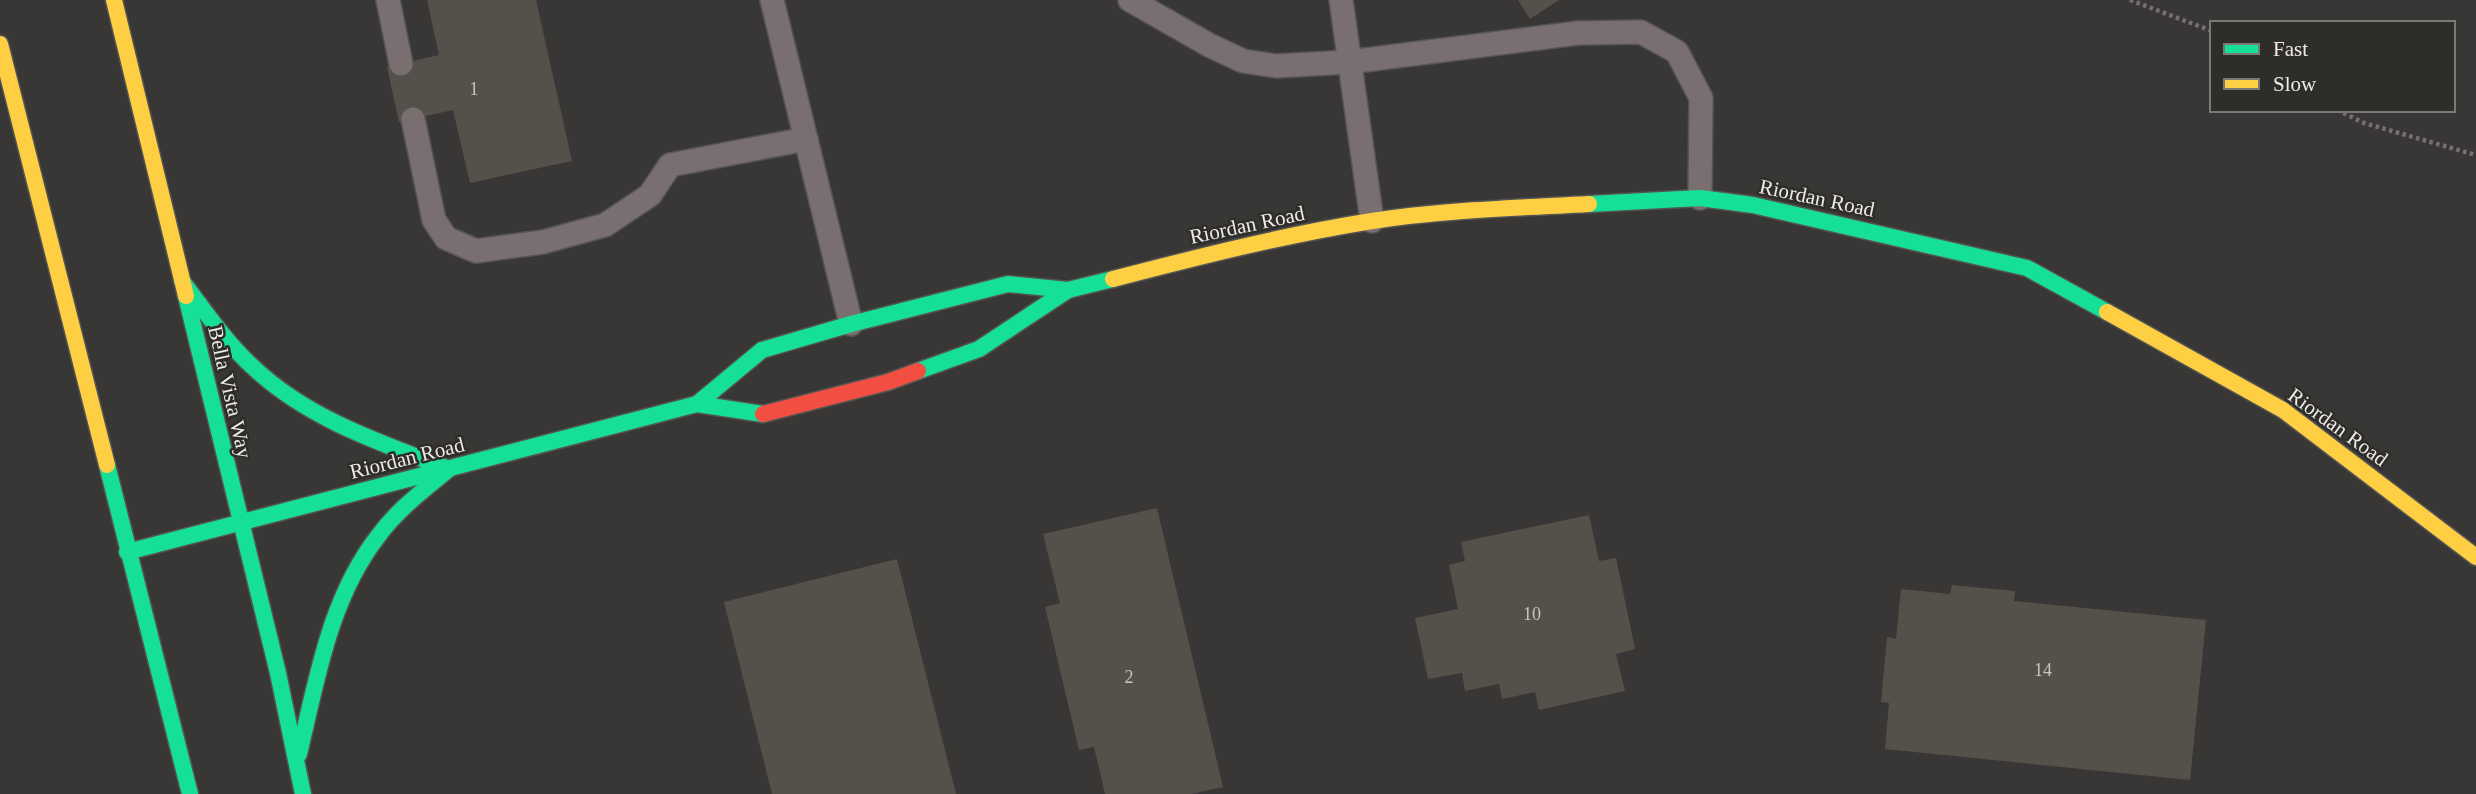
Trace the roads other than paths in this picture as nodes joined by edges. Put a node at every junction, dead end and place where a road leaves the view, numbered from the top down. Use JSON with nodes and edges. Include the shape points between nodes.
{"nodes":[{"id":1,"x":114,"y":0,"type":"edge"},
{"id":2,"x":388,"y":0,"type":"edge"},
{"id":3,"x":772,"y":0,"type":"edge"},
{"id":4,"x":1130,"y":0,"type":"edge"},
{"id":5,"x":1341,"y":0,"type":"edge"},
{"id":6,"x":0,"y":44,"type":"edge"},
{"id":7,"x":1349,"y":62,"type":"junction"},
{"id":8,"x":401,"y":64,"type":"dead end"},
{"id":9,"x":413,"y":119,"type":"dead end"},
{"id":10,"x":806,"y":139,"type":"junction"},
{"id":11,"x":1700,"y":198,"type":"junction"},
{"id":12,"x":1372,"y":221,"type":"junction"},
{"id":13,"x":182,"y":281,"type":"junction"},
{"id":14,"x":1068,"y":290,"type":"junction"},
{"id":15,"x":852,"y":324,"type":"junction"},
{"id":16,"x":697,"y":404,"type":"junction"},
{"id":17,"x":449,"y":469,"type":"junction"},
{"id":18,"x":240,"y":523,"type":"junction"},
{"id":19,"x":127,"y":552,"type":"junction"},
{"id":20,"x":2476,"y":558,"type":"edge"},
{"id":21,"x":296,"y":766,"type":"junction"},
{"id":22,"x":190,"y":794,"type":"edge"},
{"id":23,"x":303,"y":794,"type":"edge"}],
"edges":[{"from":1,"to":13,"type":"street","name":"Bella Vista Way"},
{"from":2,"to":8,"type":"lane"},
{"from":3,"to":10,"type":"lane"},
{"from":4,"to":7,"type":"lane","via":[[1243,61],[1276,66]]},
{"from":5,"to":7,"type":"lane"},
{"from":6,"to":19,"type":"street"},
{"from":7,"to":11,"type":"lane","via":[[1578,33],[1641,32],[1677,52],[1701,98]]},
{"from":7,"to":12,"type":"lane"},
{"from":9,"to":10,"type":"lane","via":[[434,220],[446,238],[476,251],[543,242],[606,225],[650,195],[670,165]]},
{"from":10,"to":15,"type":"lane"},
{"from":11,"to":12,"type":"street","name":"Riordan Road","via":[[1468,210]]},
{"from":11,"to":20,"type":"street","name":"Riordan Road","via":[[1753,205],[2027,268],[2283,410]]},
{"from":12,"to":14,"type":"street","name":"Riordan Road","via":[[1248,245]]},
{"from":13,"to":17,"type":"street","via":[[226,339],[265,379],[369,438]]},
{"from":13,"to":18,"type":"street","name":"Bella Vista Way"},
{"from":14,"to":15,"type":"street","name":"Riordan Road","via":[[1008,284]]},
{"from":14,"to":16,"type":"street","name":"Riordan Road","via":[[979,349],[888,382],[764,414]]},
{"from":15,"to":16,"type":"street","name":"Riordan Road","via":[[762,350]]},
{"from":16,"to":17,"type":"street","name":"Riordan Road"},
{"from":17,"to":18,"type":"street","name":"Riordan Road"},
{"from":17,"to":21,"type":"street","via":[[397,513],[359,563],[331,626]]},
{"from":18,"to":19,"type":"street","name":"Riordan Road"},
{"from":18,"to":21,"type":"street","name":"Bella Vista Way"},
{"from":19,"to":22,"type":"street"},
{"from":21,"to":23,"type":"street","name":"Bella Vista Way"}]}
